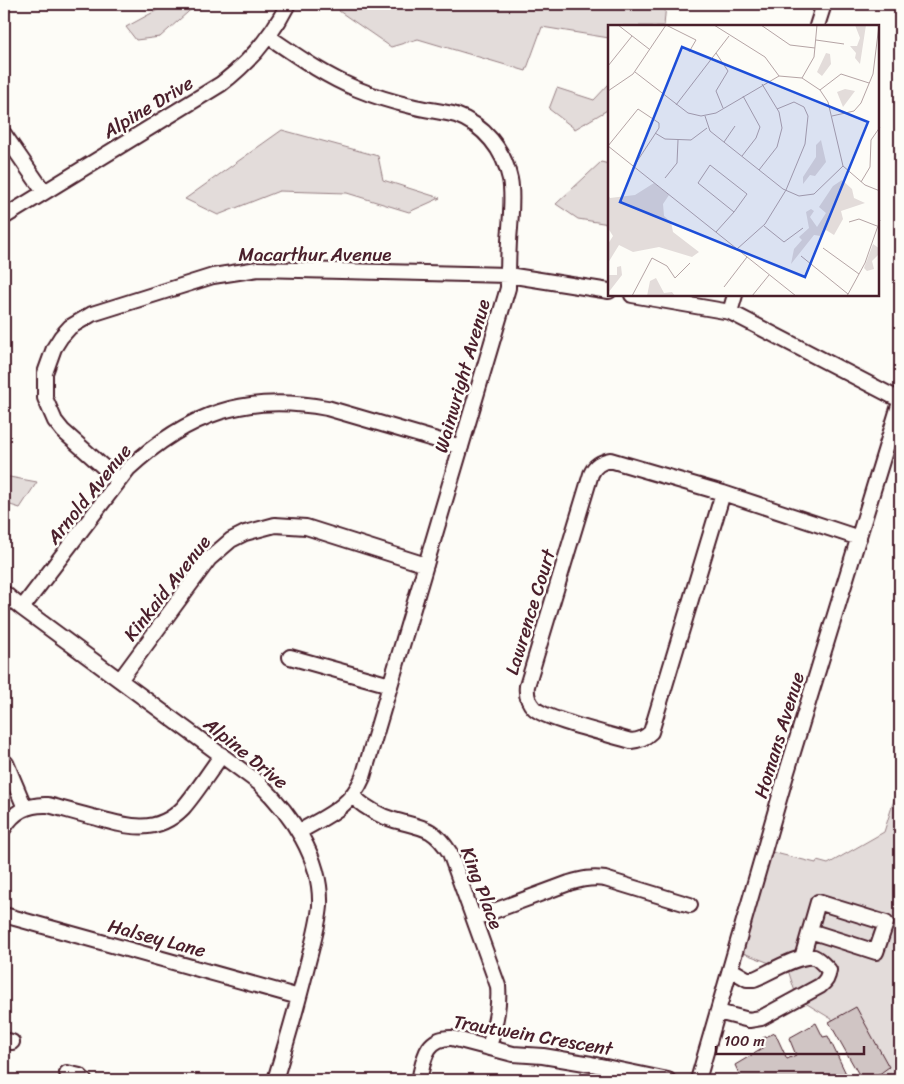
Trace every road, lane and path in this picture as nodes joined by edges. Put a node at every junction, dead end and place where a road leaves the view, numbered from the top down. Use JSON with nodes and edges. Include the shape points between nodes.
{"nodes":[{"id":1,"x":288,"y":4,"type":"edge"},
{"id":2,"x":824,"y":4,"type":"edge"},
{"id":3,"x":817,"y":25,"type":"edge"},
{"id":4,"x":269,"y":37,"type":"junction"},
{"id":5,"x":4,"y":134,"type":"edge"},
{"id":6,"x":44,"y":192,"type":"junction"},
{"id":7,"x":4,"y":217,"type":"edge"},
{"id":8,"x":508,"y":275,"type":"junction"},
{"id":9,"x":608,"y":291,"type":"edge"},
{"id":10,"x":638,"y":296,"type":"edge"},
{"id":11,"x":736,"y":296,"type":"edge"},
{"id":12,"x":730,"y":312,"type":"junction"},
{"id":13,"x":900,"y":401,"type":"edge"},
{"id":14,"x":461,"y":446,"type":"junction"},
{"id":15,"x":118,"y":480,"type":"junction"},
{"id":16,"x":723,"y":493,"type":"junction"},
{"id":17,"x":859,"y":538,"type":"junction"},
{"id":18,"x":426,"y":564,"type":"junction"},
{"id":19,"x":4,"y":593,"type":"edge"},
{"id":20,"x":22,"y":608,"type":"junction"},
{"id":21,"x":290,"y":657,"type":"dead end"},
{"id":22,"x":120,"y":680,"type":"junction"},
{"id":23,"x":390,"y":685,"type":"junction"},
{"id":24,"x":222,"y":755,"type":"junction"},
{"id":25,"x":6,"y":763,"type":"dead end"},
{"id":26,"x":353,"y":797,"type":"junction"},
{"id":27,"x":25,"y":808,"type":"junction"},
{"id":28,"x":4,"y":828,"type":"edge"},
{"id":29,"x":299,"y":832,"type":"junction"},
{"id":30,"x":690,"y":906,"type":"dead end"},
{"id":31,"x":4,"y":915,"type":"edge"},
{"id":32,"x":475,"y":918,"type":"junction"},
{"id":33,"x":810,"y":931,"type":"junction"},
{"id":34,"x":802,"y":958,"type":"junction"},
{"id":35,"x":730,"y":969,"type":"junction"},
{"id":36,"x":299,"y":997,"type":"junction"},
{"id":37,"x":718,"y":1012,"type":"junction"},
{"id":38,"x":489,"y":1048,"type":"junction"},
{"id":39,"x":67,"y":1073,"type":"dead end"},
{"id":40,"x":702,"y":1079,"type":"edge"},
{"id":41,"x":84,"y":1080,"type":"edge"},
{"id":42,"x":276,"y":1080,"type":"edge"},
{"id":43,"x":419,"y":1080,"type":"edge"},
{"id":44,"x":668,"y":1080,"type":"edge"}],
"edges":[{"from":1,"to":4,"type":"street","name":"Alpine Drive"},
{"from":2,"to":3,"type":"street"},
{"from":4,"to":6,"type":"street","name":"Alpine Drive","via":[[252,58],[222,84]]},
{"from":4,"to":8,"type":"street","name":"Wainwright Avenue","via":[[331,77],[357,89],[383,99],[458,116],[482,131],[500,151],[510,180]]},
{"from":5,"to":6,"type":"street"},
{"from":6,"to":7,"type":"street","name":"Alpine Drive"},
{"from":8,"to":9,"type":"street","name":"Macarthur Avenue"},
{"from":8,"to":14,"type":"street","name":"Wainwright Avenue","via":[[508,288]]},
{"from":8,"to":15,"type":"street","name":"Macarthur Avenue","via":[[235,271],[81,319],[70,326],[54,348],[45,373],[45,398],[63,431]]},
{"from":10,"to":12,"type":"street"},
{"from":11,"to":12,"type":"street"},
{"from":12,"to":13,"type":"street"},
{"from":13,"to":17,"type":"street","name":"Homans Avenue"},
{"from":14,"to":15,"type":"street","name":"Arnold Avenue","via":[[327,408],[264,403],[222,411],[185,426],[146,453]]},
{"from":14,"to":18,"type":"street","name":"Wainwright Avenue"},
{"from":15,"to":20,"type":"street","name":"Arnold Avenue"},
{"from":16,"to":16,"type":"street","name":"Lawrence Court","via":[[610,460],[597,464],[591,474],[527,686],[526,694],[533,708],[631,741],[646,737],[651,732]]},
{"from":16,"to":17,"type":"street","name":"Lawrence Court"},
{"from":17,"to":35,"type":"street","name":"Homans Avenue"},
{"from":18,"to":22,"type":"street","name":"Kinkaid Avenue","via":[[306,527],[275,525],[245,533],[225,544],[210,559]]},
{"from":18,"to":23,"type":"street","name":"Wainwright Avenue"},
{"from":19,"to":20,"type":"street","name":"Alpine Drive"},
{"from":20,"to":22,"type":"street","name":"Alpine Drive"},
{"from":21,"to":23,"type":"street"},
{"from":22,"to":24,"type":"street","name":"Alpine Drive"},
{"from":23,"to":26,"type":"street","name":"Wainwright Avenue","via":[[363,777]]},
{"from":24,"to":27,"type":"street","via":[[183,807],[153,825],[123,826],[48,805]]},
{"from":24,"to":29,"type":"street","name":"Alpine Drive","via":[[275,798]]},
{"from":25,"to":27,"type":"street"},
{"from":26,"to":29,"type":"street","name":"Wainwright Avenue","via":[[340,809]]},
{"from":26,"to":32,"type":"street","name":"King Place","via":[[379,814],[415,824],[436,835],[450,853]]},
{"from":27,"to":28,"type":"street","via":[[10,818]]},
{"from":29,"to":36,"type":"street","name":"Alpine Drive","via":[[315,872],[320,904]]},
{"from":30,"to":32,"type":"street","via":[[593,878],[569,883]]},
{"from":31,"to":36,"type":"street","name":"Halsey Lane"},
{"from":32,"to":38,"type":"street","name":"King Place","via":[[498,986],[498,1014]]},
{"from":33,"to":33,"type":"street","via":[[818,902],[886,923],[876,952]]},
{"from":33,"to":34,"type":"street"},
{"from":34,"to":35,"type":"street","via":[[754,979],[747,979]]},
{"from":34,"to":37,"type":"street","via":[[814,957],[823,964],[828,970],[826,982],[761,1018],[749,1020]]},
{"from":35,"to":37,"type":"street","name":"Homans Avenue"},
{"from":36,"to":42,"type":"street","name":"Alpine Drive"},
{"from":37,"to":40,"type":"street","name":"Homans Avenue"},
{"from":38,"to":43,"type":"street","name":"Trautwein Crescent","via":[[452,1038],[438,1039],[427,1050]]},
{"from":38,"to":44,"type":"street","name":"Trautwein Crescent","via":[[611,1067]]},
{"from":39,"to":41,"type":"street"}]}
